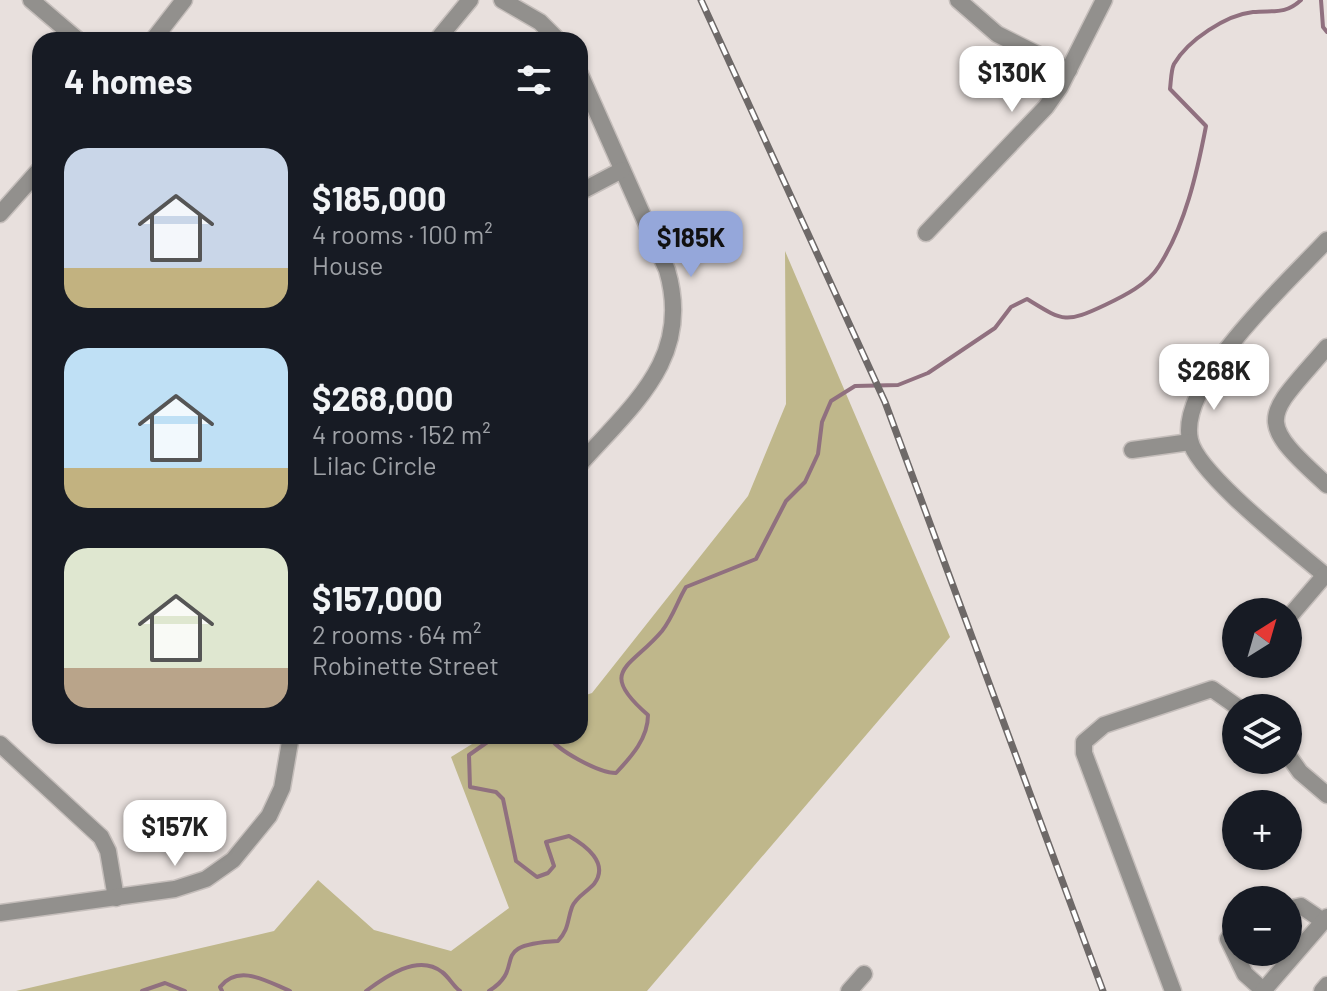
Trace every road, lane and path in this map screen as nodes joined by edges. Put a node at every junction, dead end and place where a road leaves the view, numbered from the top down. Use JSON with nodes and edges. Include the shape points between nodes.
{"nodes":[{"id":1,"x":31,"y":0,"type":"edge"},
{"id":2,"x":184,"y":0,"type":"edge"},
{"id":3,"x":470,"y":0,"type":"edge"},
{"id":4,"x":502,"y":0,"type":"edge"},
{"id":5,"x":958,"y":0,"type":"edge"},
{"id":6,"x":1104,"y":0,"type":"edge"},
{"id":7,"x":69,"y":32,"type":"edge"},
{"id":8,"x":159,"y":32,"type":"edge"},
{"id":9,"x":444,"y":32,"type":"edge"},
{"id":10,"x":550,"y":32,"type":"edge"},
{"id":11,"x":1069,"y":70,"type":"junction"},
{"id":12,"x":588,"y":92,"type":"edge"},
{"id":13,"x":622,"y":170,"type":"junction"},
{"id":14,"x":32,"y":178,"type":"edge"},
{"id":15,"x":588,"y":188,"type":"edge"},
{"id":16,"x":0,"y":214,"type":"edge"},
{"id":17,"x":926,"y":233,"type":"dead end"},
{"id":18,"x":1327,"y":240,"type":"edge"},
{"id":19,"x":1327,"y":347,"type":"edge"},
{"id":20,"x":1190,"y":442,"type":"junction"},
{"id":21,"x":1132,"y":450,"type":"dead end"},
{"id":22,"x":588,"y":455,"type":"edge"},
{"id":23,"x":1327,"y":485,"type":"edge"},
{"id":24,"x":1326,"y":576,"type":"edge"},
{"id":25,"x":1302,"y":603,"type":"edge"},
{"id":26,"x":1222,"y":696,"type":"edge"},
{"id":27,"x":0,"y":744,"type":"edge"},
{"id":28,"x":290,"y":744,"type":"edge"},
{"id":29,"x":1302,"y":774,"type":"edge"},
{"id":30,"x":1327,"y":795,"type":"edge"},
{"id":31,"x":116,"y":898,"type":"junction"},
{"id":32,"x":1302,"y":907,"type":"edge"},
{"id":33,"x":0,"y":913,"type":"edge"},
{"id":34,"x":1325,"y":919,"type":"edge"},
{"id":35,"x":1240,"y":966,"type":"edge"},
{"id":36,"x":864,"y":974,"type":"dead end"},
{"id":37,"x":1327,"y":985,"type":"edge"},
{"id":38,"x":849,"y":991,"type":"edge"},
{"id":39,"x":1173,"y":991,"type":"edge"},
{"id":40,"x":1263,"y":991,"type":"edge"},
{"id":41,"x":1322,"y":991,"type":"edge"}],
"edges":[{"from":1,"to":7,"type":"street"},
{"from":2,"to":8,"type":"street"},
{"from":3,"to":9,"type":"street"},
{"from":4,"to":10,"type":"street"},
{"from":5,"to":11,"type":"street","via":[[997,34]]},
{"from":6,"to":11,"type":"street"},
{"from":11,"to":17,"type":"street","via":[[1046,107]]},
{"from":12,"to":13,"type":"street"},
{"from":13,"to":15,"type":"street"},
{"from":13,"to":22,"type":"street","via":[[667,270],[675,317],[666,360],[653,381]]},
{"from":14,"to":16,"type":"street"},
{"from":18,"to":20,"type":"street","via":[[1203,381]]},
{"from":19,"to":23,"type":"street","via":[[1279,405],[1275,428],[1286,448]]},
{"from":20,"to":21,"type":"street"},
{"from":20,"to":24,"type":"street","via":[[1214,477]]},
{"from":24,"to":25,"type":"street"},
{"from":26,"to":39,"type":"street","via":[[1212,689],[1104,725],[1084,742]]},
{"from":27,"to":31,"type":"street","via":[[101,837]]},
{"from":28,"to":31,"type":"street","via":[[282,788],[269,816],[233,860],[192,885]]},
{"from":29,"to":30,"type":"street"},
{"from":31,"to":33,"type":"street"},
{"from":32,"to":34,"type":"street"},
{"from":34,"to":40,"type":"street"},
{"from":35,"to":40,"type":"street"},
{"from":36,"to":38,"type":"street"},
{"from":37,"to":41,"type":"street"}]}
